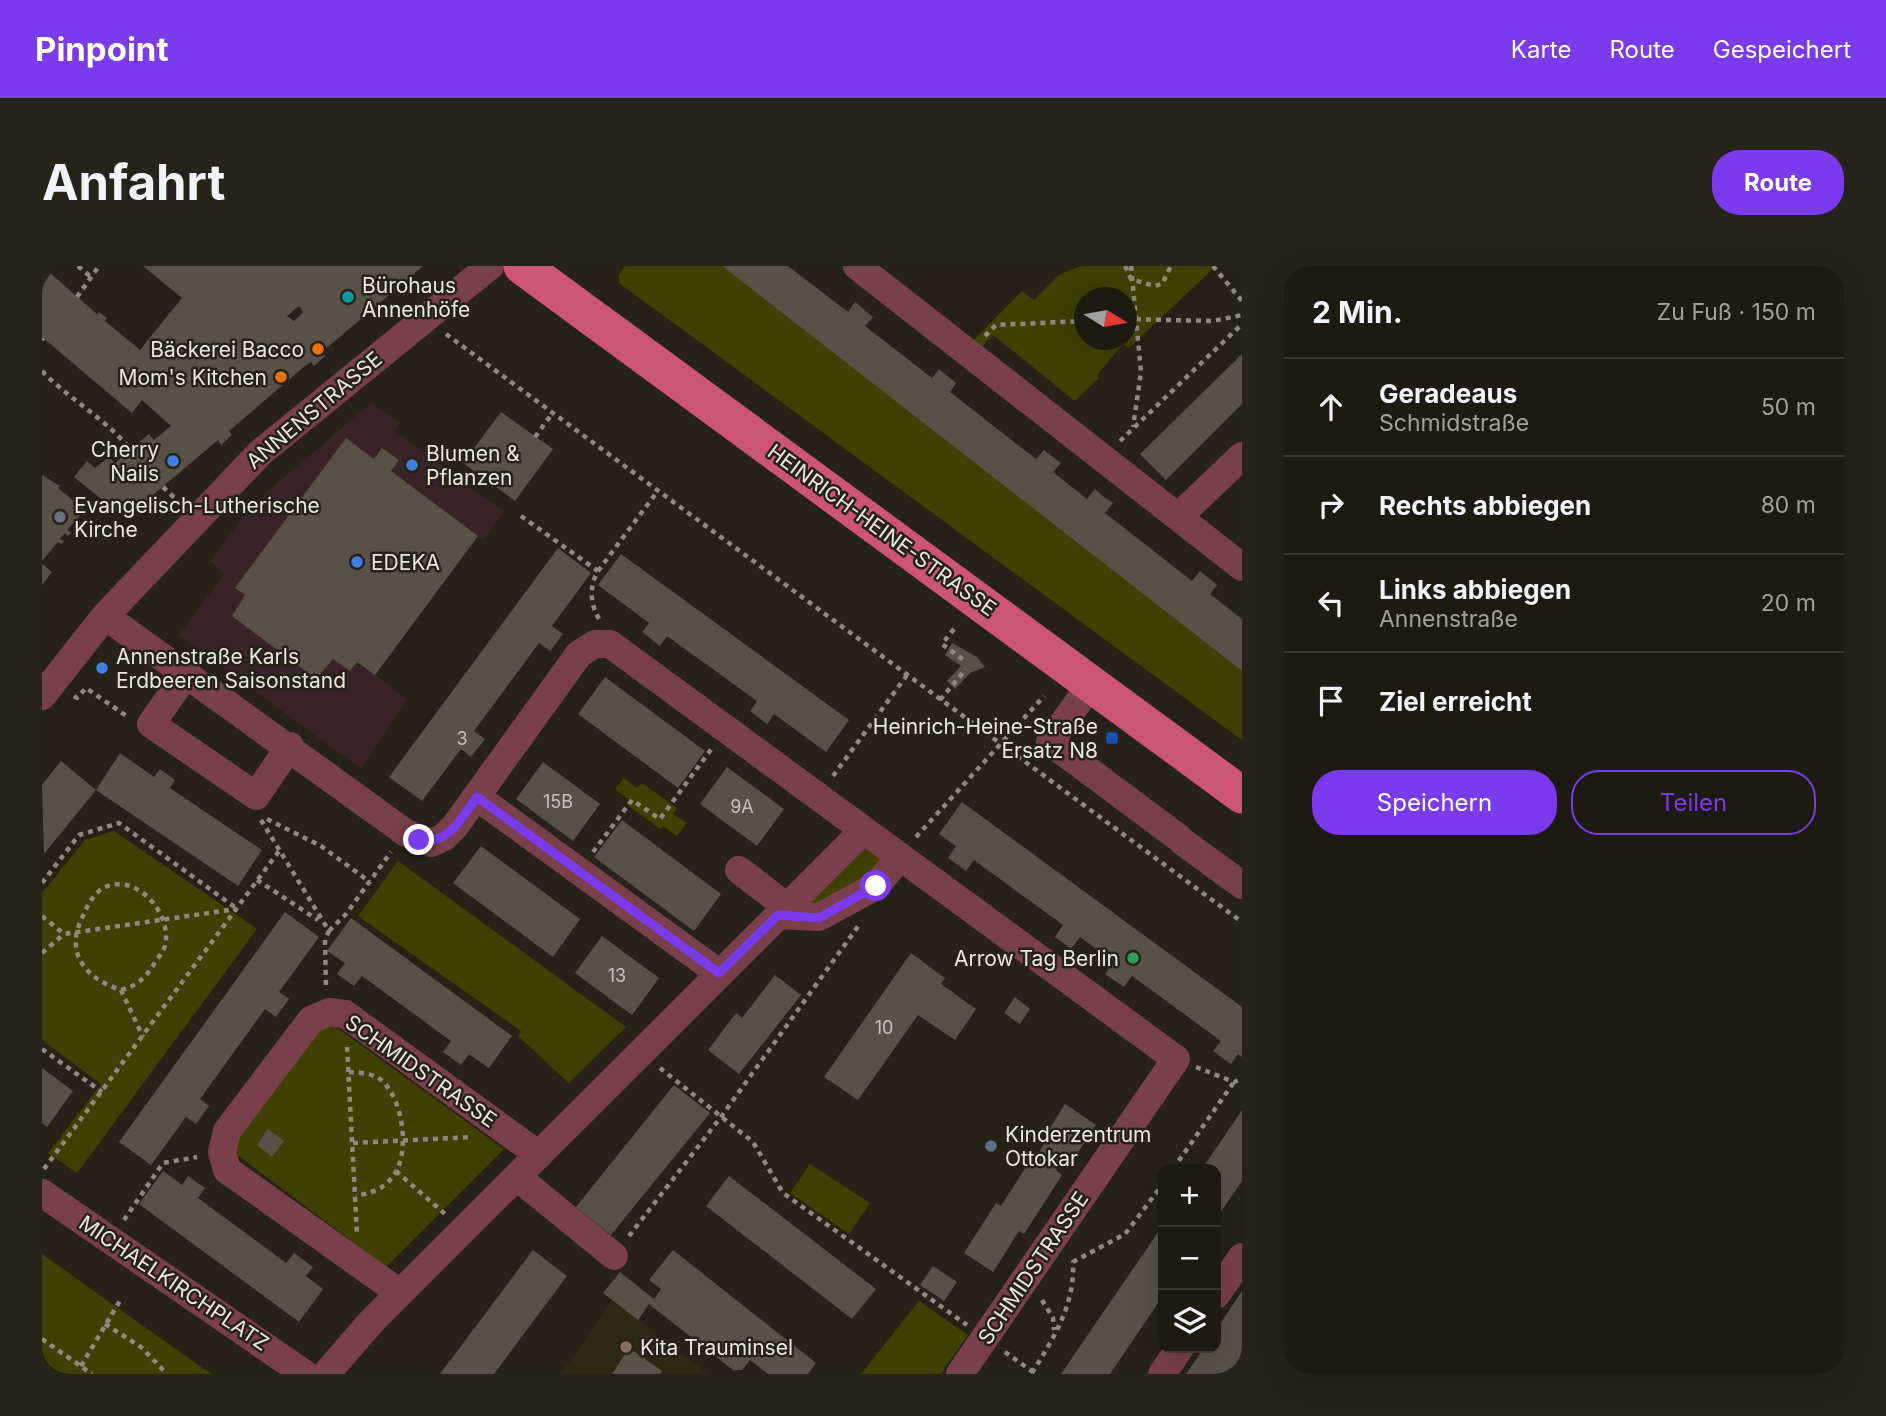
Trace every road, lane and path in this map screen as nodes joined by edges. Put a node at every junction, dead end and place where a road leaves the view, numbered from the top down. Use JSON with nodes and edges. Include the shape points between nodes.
{"nodes":[{"id":1,"x":78,"y":266,"type":"edge"},
{"id":2,"x":99,"y":266,"type":"edge"},
{"id":3,"x":490,"y":266,"type":"edge"},
{"id":4,"x":522,"y":266,"type":"edge"},
{"id":5,"x":857,"y":266,"type":"edge"},
{"id":6,"x":1125,"y":266,"type":"edge"},
{"id":7,"x":1131,"y":266,"type":"edge"},
{"id":8,"x":1171,"y":266,"type":"edge"},
{"id":9,"x":1213,"y":266,"type":"edge"},
{"id":10,"x":91,"y":277,"type":"junction"},
{"id":11,"x":1132,"y":279,"type":"junction"},
{"id":12,"x":1133,"y":287,"type":"edge"},
{"id":13,"x":77,"y":297,"type":"dead end"},
{"id":14,"x":1242,"y":301,"type":"edge"},
{"id":15,"x":1242,"y":316,"type":"edge"},
{"id":16,"x":1137,"y":318,"type":"joint"},
{"id":17,"x":1074,"y":321,"type":"edge"},
{"id":18,"x":1242,"y":324,"type":"edge"},
{"id":19,"x":454,"y":325,"type":"dead end"},
{"id":20,"x":996,"y":325,"type":"dead end"},
{"id":21,"x":42,"y":371,"type":"edge"},
{"id":22,"x":552,"y":414,"type":"junction"},
{"id":23,"x":1133,"y":428,"type":"junction"},
{"id":24,"x":536,"y":437,"type":"dead end"},
{"id":25,"x":131,"y":450,"type":"dead end"},
{"id":26,"x":1242,"y":456,"type":"edge"},
{"id":27,"x":1101,"y":458,"type":"junction"},
{"id":28,"x":657,"y":492,"type":"junction"},
{"id":29,"x":521,"y":516,"type":"dead end"},
{"id":30,"x":1178,"y":517,"type":"junction"},
{"id":31,"x":1242,"y":567,"type":"edge"},
{"id":32,"x":598,"y":571,"type":"junction"},
{"id":33,"x":105,"y":616,"type":"junction"},
{"id":34,"x":954,"y":629,"type":"dead end"},
{"id":35,"x":617,"y":648,"type":"junction"},
{"id":36,"x":965,"y":661,"type":"dead end"},
{"id":37,"x":966,"y":670,"type":"dead end"},
{"id":38,"x":187,"y":673,"type":"junction"},
{"id":39,"x":907,"y":675,"type":"junction"},
{"id":40,"x":1091,"y":684,"type":"junction"},
{"id":41,"x":48,"y":688,"type":"edge"},
{"id":42,"x":1044,"y":696,"type":"dead end"},
{"id":43,"x":940,"y":699,"type":"junction"},
{"id":44,"x":151,"y":724,"type":"junction"},
{"id":45,"x":725,"y":730,"type":"junction"},
{"id":46,"x":1001,"y":744,"type":"junction"},
{"id":47,"x":290,"y":746,"type":"junction"},
{"id":48,"x":1242,"y":795,"type":"edge"},
{"id":49,"x":477,"y":797,"type":"junction"},
{"id":50,"x":817,"y":799,"type":"junction"},
{"id":51,"x":406,"y":832,"type":"junction"},
{"id":52,"x":862,"y":832,"type":"junction"},
{"id":53,"x":279,"y":851,"type":"junction"},
{"id":54,"x":900,"y":857,"type":"junction"},
{"id":55,"x":739,"y":870,"type":"dead end"},
{"id":56,"x":579,"y":871,"type":"junction"},
{"id":57,"x":257,"y":880,"type":"junction"},
{"id":58,"x":370,"y":881,"type":"junction"},
{"id":59,"x":42,"y":883,"type":"edge"},
{"id":60,"x":876,"y":886,"type":"junction"},
{"id":61,"x":1242,"y":886,"type":"edge"},
{"id":62,"x":236,"y":908,"type":"junction"},
{"id":63,"x":782,"y":911,"type":"junction"},
{"id":64,"x":42,"y":916,"type":"edge"},
{"id":65,"x":162,"y":920,"type":"junction"},
{"id":66,"x":322,"y":922,"type":"junction"},
{"id":67,"x":1242,"y":922,"type":"edge"},
{"id":68,"x":329,"y":931,"type":"junction"},
{"id":69,"x":74,"y":933,"type":"junction"},
{"id":70,"x":64,"y":934,"type":"junction"},
{"id":71,"x":42,"y":953,"type":"edge"},
{"id":72,"x":719,"y":973,"type":"junction"},
{"id":73,"x":121,"y":990,"type":"junction"},
{"id":74,"x":337,"y":1013,"type":"junction"},
{"id":75,"x":143,"y":1037,"type":"junction"},
{"id":76,"x":42,"y":1049,"type":"edge"},
{"id":77,"x":642,"y":1050,"type":"junction"},
{"id":78,"x":1176,"y":1059,"type":"junction"},
{"id":79,"x":349,"y":1072,"type":"junction"},
{"id":80,"x":1242,"y":1079,"type":"edge"},
{"id":81,"x":1234,"y":1082,"type":"junction"},
{"id":82,"x":102,"y":1092,"type":"junction"},
{"id":83,"x":721,"y":1117,"type":"junction"},
{"id":84,"x":511,"y":1135,"type":"junction"},
{"id":85,"x":402,"y":1140,"type":"junction"},
{"id":86,"x":353,"y":1143,"type":"junction"},
{"id":87,"x":222,"y":1152,"type":"junction"},
{"id":88,"x":539,"y":1155,"type":"junction"},
{"id":89,"x":1177,"y":1164,"type":"edge"},
{"id":90,"x":396,"y":1171,"type":"junction"},
{"id":91,"x":42,"y":1172,"type":"edge"},
{"id":92,"x":517,"y":1177,"type":"junction"},
{"id":93,"x":1158,"y":1191,"type":"edge"},
{"id":94,"x":42,"y":1193,"type":"edge"},
{"id":95,"x":355,"y":1196,"type":"junction"},
{"id":96,"x":464,"y":1231,"type":"junction"},
{"id":97,"x":110,"y":1240,"type":"junction"},
{"id":98,"x":614,"y":1256,"type":"joint"},
{"id":99,"x":1242,"y":1257,"type":"edge"},
{"id":100,"x":359,"y":1265,"type":"junction"},
{"id":101,"x":1024,"y":1282,"type":"junction"},
{"id":102,"x":1219,"y":1290,"type":"edge"},
{"id":103,"x":400,"y":1293,"type":"junction"},
{"id":104,"x":121,"y":1299,"type":"dead end"},
{"id":105,"x":105,"y":1324,"type":"junction"},
{"id":106,"x":1055,"y":1331,"type":"junction"},
{"id":107,"x":985,"y":1338,"type":"junction"},
{"id":108,"x":42,"y":1339,"type":"edge"},
{"id":109,"x":1177,"y":1353,"type":"edge"},
{"id":110,"x":80,"y":1366,"type":"junction"},
{"id":111,"x":1032,"y":1373,"type":"edge"},
{"id":112,"x":92,"y":1374,"type":"edge"},
{"id":113,"x":167,"y":1374,"type":"edge"},
{"id":114,"x":305,"y":1374,"type":"edge"},
{"id":115,"x":326,"y":1374,"type":"edge"},
{"id":116,"x":960,"y":1374,"type":"edge"},
{"id":117,"x":1162,"y":1374,"type":"edge"}],
"edges":[{"from":1,"to":10,"type":"path"},
{"from":2,"to":10,"type":"path"},
{"from":3,"to":33,"type":"street","name":"ANNENSTRASSE","via":[[260,453]]},
{"from":4,"to":40,"type":"main road","name":"HEINRICH-HEINE-STRASSE"},
{"from":5,"to":27,"type":"street"},
{"from":6,"to":11,"type":"path"},
{"from":7,"to":11,"type":"path"},
{"from":8,"to":11,"type":"path","via":[[1162,284]]},
{"from":9,"to":14,"type":"path"},
{"from":10,"to":13,"type":"path"},
{"from":11,"to":12,"type":"path"},
{"from":15,"to":16,"type":"path","via":[[1213,321]]},
{"from":16,"to":23,"type":"path","via":[[1141,372]]},
{"from":17,"to":20,"type":"path"},
{"from":18,"to":23,"type":"path"},
{"from":19,"to":22,"type":"path","via":[[444,333]]},
{"from":21,"to":25,"type":"path","via":[[63,394],[101,418]]},
{"from":22,"to":24,"type":"path"},
{"from":22,"to":28,"type":"path"},
{"from":23,"to":27,"type":"path"},
{"from":26,"to":30,"type":"street"},
{"from":27,"to":30,"type":"street"},
{"from":28,"to":32,"type":"path"},
{"from":28,"to":39,"type":"path"},
{"from":29,"to":32,"type":"path"},
{"from":30,"to":31,"type":"street"},
{"from":32,"to":35,"type":"path","via":[[593,578],[591,606]]},
{"from":33,"to":38,"type":"street"},
{"from":33,"to":41,"type":"street","name":"ANNENSTRASSE"},
{"from":34,"to":36,"type":"path","via":[[942,644]]},
{"from":35,"to":45,"type":"street"},
{"from":35,"to":49,"type":"street","via":[[604,643],[579,654]]},
{"from":37,"to":43,"type":"path"},
{"from":38,"to":44,"type":"street"},
{"from":38,"to":47,"type":"street"},
{"from":39,"to":43,"type":"path"},
{"from":39,"to":50,"type":"path"},
{"from":40,"to":48,"type":"main road","name":"HEINRICH-HEINE-STRASSE"},
{"from":40,"to":61,"type":"street","via":[[1050,742]]},
{"from":41,"to":44,"type":"path","via":[[77,698],[86,688],[138,723]]},
{"from":42,"to":46,"type":"path"},
{"from":43,"to":46,"type":"path"},
{"from":44,"to":47,"type":"street","via":[[256,796]]},
{"from":45,"to":50,"type":"street"},
{"from":45,"to":56,"type":"path","via":[[660,819],[632,800]]},
{"from":46,"to":54,"type":"path","via":[[948,798]]},
{"from":46,"to":67,"type":"path"},
{"from":47,"to":51,"type":"street"},
{"from":49,"to":51,"type":"street","via":[[444,837],[431,843]]},
{"from":49,"to":56,"type":"street"},
{"from":50,"to":52,"type":"street"},
{"from":51,"to":58,"type":"path"},
{"from":52,"to":54,"type":"street"},
{"from":52,"to":63,"type":"street"},
{"from":53,"to":57,"type":"path"},
{"from":53,"to":58,"type":"path","via":[[258,815],[321,846]]},
{"from":53,"to":66,"type":"path"},
{"from":54,"to":60,"type":"street"},
{"from":54,"to":78,"type":"street"},
{"from":55,"to":63,"type":"street"},
{"from":56,"to":72,"type":"street"},
{"from":57,"to":62,"type":"path"},
{"from":57,"to":66,"type":"path"},
{"from":58,"to":68,"type":"path"},
{"from":59,"to":62,"type":"path","via":[[79,835],[119,823]]},
{"from":60,"to":63,"type":"street","via":[[819,918]]},
{"from":60,"to":83,"type":"path","via":[[870,910]]},
{"from":62,"to":65,"type":"path"},
{"from":62,"to":75,"type":"path"},
{"from":63,"to":72,"type":"street"},
{"from":64,"to":70,"type":"path"},
{"from":65,"to":69,"type":"path"},
{"from":65,"to":69,"type":"path","via":[[151,898],[117,885],[96,894]]},
{"from":65,"to":73,"type":"path","via":[[166,939],[161,954],[140,982]]},
{"from":66,"to":68,"type":"path"},
{"from":68,"to":74,"type":"path","via":[[323,972]]},
{"from":69,"to":70,"type":"path"},
{"from":69,"to":73,"type":"path","via":[[75,950],[88,971]]},
{"from":70,"to":71,"type":"path"},
{"from":72,"to":77,"type":"street"},
{"from":73,"to":75,"type":"path"},
{"from":74,"to":79,"type":"path"},
{"from":74,"to":84,"type":"street","name":"SCHMIDSTRASSE"},
{"from":74,"to":87,"type":"street","name":"SCHMIDSTRASSE","via":[[311,1020],[227,1131]]},
{"from":75,"to":82,"type":"path"},
{"from":76,"to":82,"type":"path"},
{"from":77,"to":83,"type":"path"},
{"from":77,"to":88,"type":"street"},
{"from":78,"to":81,"type":"path"},
{"from":78,"to":101,"type":"street","name":"SCHMIDSTRASSE"},
{"from":79,"to":85,"type":"path","via":[[380,1079],[393,1095]]},
{"from":79,"to":86,"type":"path"},
{"from":80,"to":81,"type":"path"},
{"from":81,"to":89,"type":"path"},
{"from":82,"to":91,"type":"path"},
{"from":83,"to":98,"type":"path"},
{"from":83,"to":107,"type":"path","via":[[753,1142],[783,1193]]},
{"from":84,"to":85,"type":"path"},
{"from":84,"to":88,"type":"street","name":"SCHMIDSTRASSE"},
{"from":85,"to":86,"type":"path"},
{"from":85,"to":90,"type":"path"},
{"from":86,"to":95,"type":"path"},
{"from":87,"to":97,"type":"path","via":[[163,1163]]},
{"from":87,"to":100,"type":"street","via":[[227,1170]]},
{"from":88,"to":92,"type":"street"},
{"from":90,"to":95,"type":"path","via":[[374,1192]]},
{"from":90,"to":96,"type":"path"},
{"from":92,"to":96,"type":"street"},
{"from":92,"to":98,"type":"street"},
{"from":93,"to":106,"type":"path","via":[[1125,1234],[1073,1262],[1069,1308]]},
{"from":94,"to":97,"type":"street","name":"MICHAELKIRCHPLATZ"},
{"from":95,"to":100,"type":"path"},
{"from":96,"to":103,"type":"street"},
{"from":97,"to":114,"type":"street","name":"MICHAELKIRCHPLATZ"},
{"from":99,"to":102,"type":"street"},
{"from":100,"to":103,"type":"street"},
{"from":101,"to":106,"type":"path","via":[[1037,1291],[1053,1318]]},
{"from":101,"to":107,"type":"street","name":"SCHMIDSTRASSE"},
{"from":103,"to":115,"type":"street"},
{"from":104,"to":105,"type":"path"},
{"from":105,"to":110,"type":"path"},
{"from":105,"to":113,"type":"path","via":[[141,1347]]},
{"from":106,"to":111,"type":"path"},
{"from":107,"to":111,"type":"path"},
{"from":107,"to":116,"type":"street","name":"SCHMIDSTRASSE"},
{"from":108,"to":110,"type":"path"},
{"from":109,"to":117,"type":"street"},
{"from":110,"to":112,"type":"path"}]}
